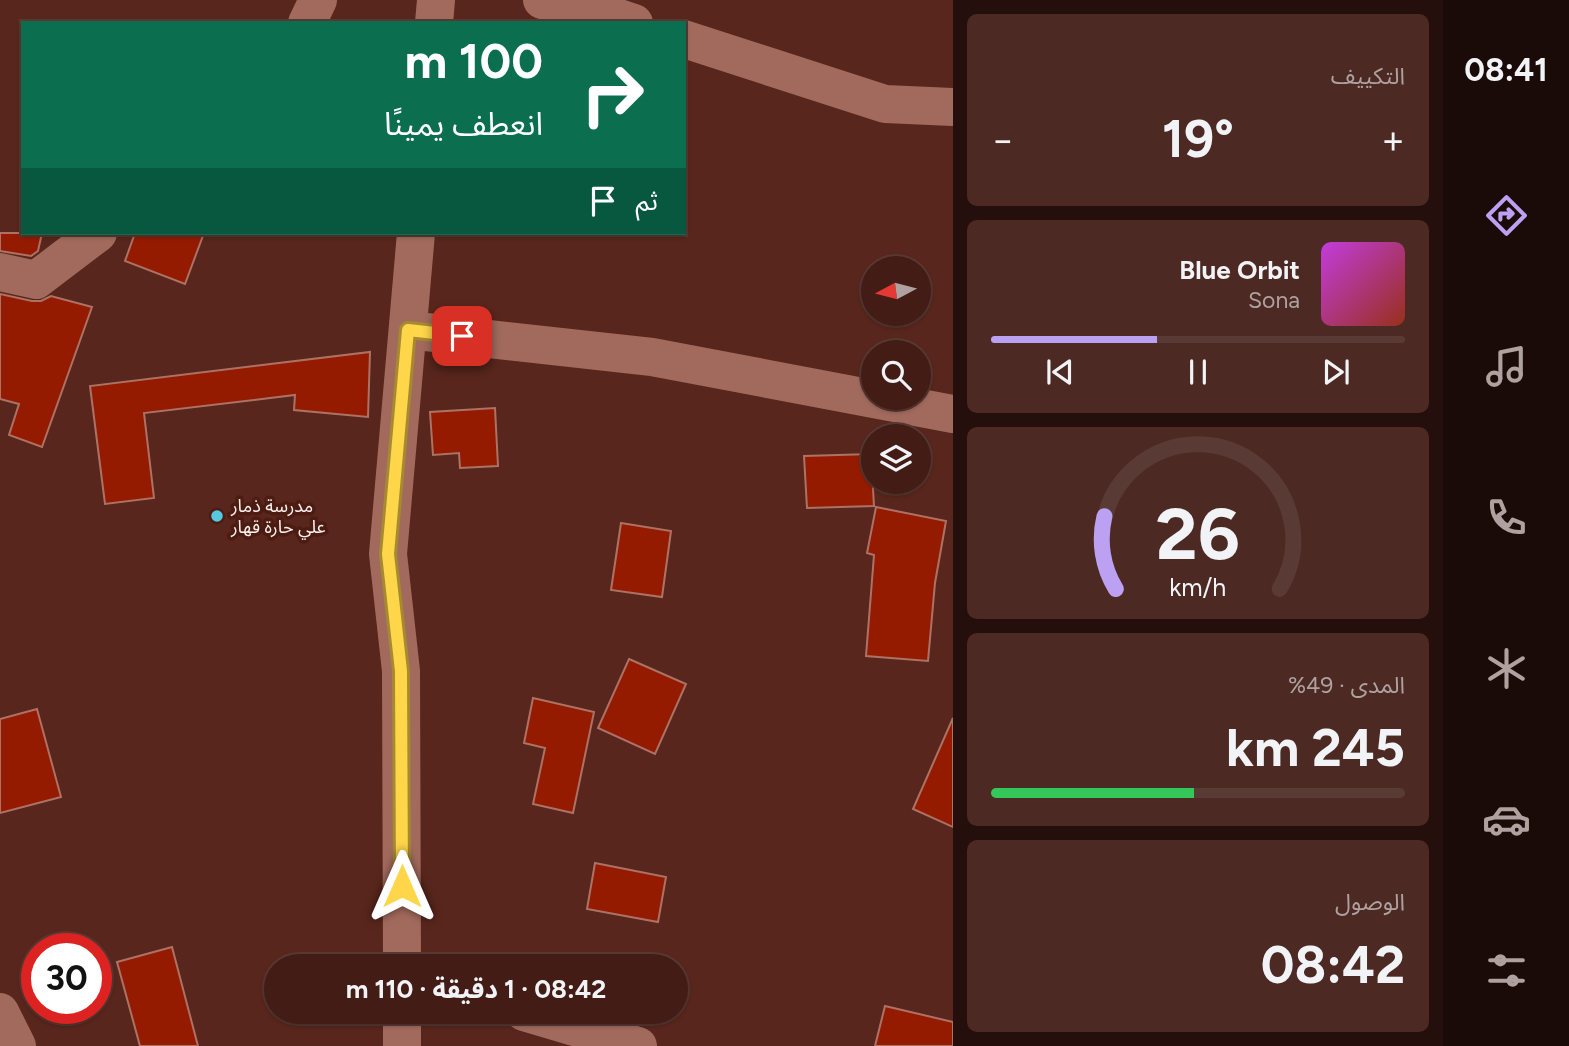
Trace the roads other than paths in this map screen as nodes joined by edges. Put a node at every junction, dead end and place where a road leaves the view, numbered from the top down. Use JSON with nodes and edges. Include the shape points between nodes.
{"nodes":[{"id":1,"x":318,"y":0,"type":"edge"},
{"id":2,"x":436,"y":0,"type":"edge"},
{"id":3,"x":542,"y":0,"type":"edge"},
{"id":4,"x":308,"y":21,"type":"edge"},
{"id":5,"x":434,"y":21,"type":"edge"},
{"id":6,"x":628,"y":21,"type":"edge"},
{"id":7,"x":686,"y":40,"type":"edge"},
{"id":8,"x":953,"y":107,"type":"edge"},
{"id":9,"x":95,"y":235,"type":"edge"},
{"id":10,"x":416,"y":235,"type":"edge"},
{"id":11,"x":0,"y":272,"type":"edge"},
{"id":12,"x":408,"y":330,"type":"junction"},
{"id":13,"x":953,"y":414,"type":"edge"},
{"id":14,"x":402,"y":954,"type":"edge"},
{"id":15,"x":0,"y":1012,"type":"edge"},
{"id":16,"x":402,"y":1024,"type":"edge"},
{"id":17,"x":564,"y":1024,"type":"edge"},
{"id":18,"x":17,"y":1046,"type":"edge"},
{"id":19,"x":402,"y":1046,"type":"edge"},
{"id":20,"x":638,"y":1046,"type":"edge"}],
"edges":[{"from":1,"to":4,"type":"street"},
{"from":2,"to":5,"type":"street"},
{"from":3,"to":6,"type":"street"},
{"from":7,"to":8,"type":"street","via":[[886,104]]},
{"from":9,"to":11,"type":"street","via":[[36,280]]},
{"from":10,"to":12,"type":"street"},
{"from":12,"to":13,"type":"street","via":[[652,357]]},
{"from":12,"to":14,"type":"street","via":[[388,554],[401,671]]},
{"from":15,"to":18,"type":"street"},
{"from":16,"to":19,"type":"street"},
{"from":17,"to":20,"type":"street"}]}
